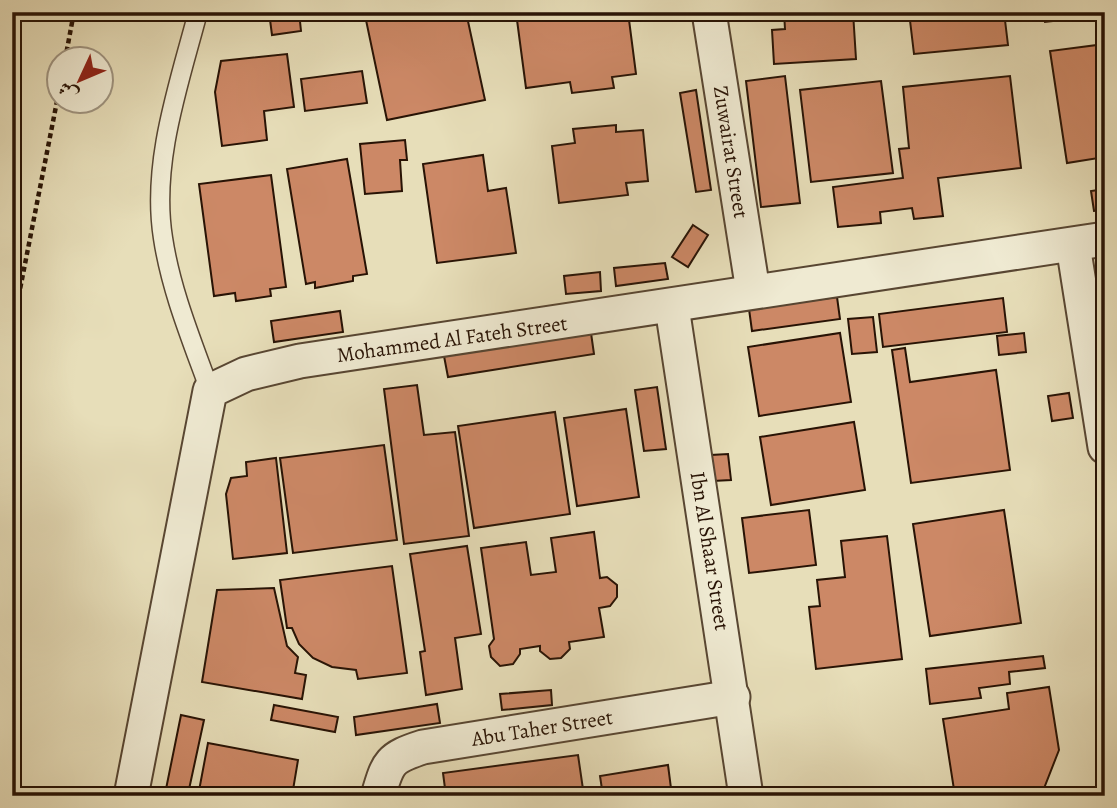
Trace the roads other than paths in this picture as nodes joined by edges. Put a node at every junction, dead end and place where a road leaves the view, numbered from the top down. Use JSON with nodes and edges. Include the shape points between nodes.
{"nodes":[{"id":1,"x":198,"y":12,"type":"edge"},
{"id":2,"x":709,"y":12,"type":"edge"},
{"id":3,"x":1089,"y":242,"type":"edge"},
{"id":4,"x":753,"y":291,"type":"junction"},
{"id":5,"x":672,"y":307,"type":"junction"},
{"id":6,"x":210,"y":391,"type":"junction"},
{"id":7,"x":1105,"y":447,"type":"edge"},
{"id":8,"x":733,"y":697,"type":"junction"},
{"id":9,"x":131,"y":796,"type":"edge"},
{"id":10,"x":378,"y":796,"type":"edge"},
{"id":11,"x":746,"y":796,"type":"edge"}],
"edges":[{"from":1,"to":6,"type":"lane","via":[[165,148],[160,204],[173,287]]},
{"from":2,"to":4,"type":"street","name":"Zuwairat Street"},
{"from":3,"to":4,"type":"street","name":"Mohammed Al Fateh Street"},
{"from":3,"to":7,"type":"street"},
{"from":4,"to":5,"type":"street","name":"Mohammed Al Fateh Street"},
{"from":5,"to":6,"type":"street","name":"Mohammed Al Fateh Street","via":[[300,361],[246,374]]},
{"from":5,"to":8,"type":"street","name":"Ibn Al Shaar Street"},
{"from":6,"to":9,"type":"street"},
{"from":8,"to":10,"type":"street","name":"Abu Taher Street","via":[[423,747],[396,756]]},
{"from":8,"to":11,"type":"street","name":"Ibn Al Shaar Street"}]}
